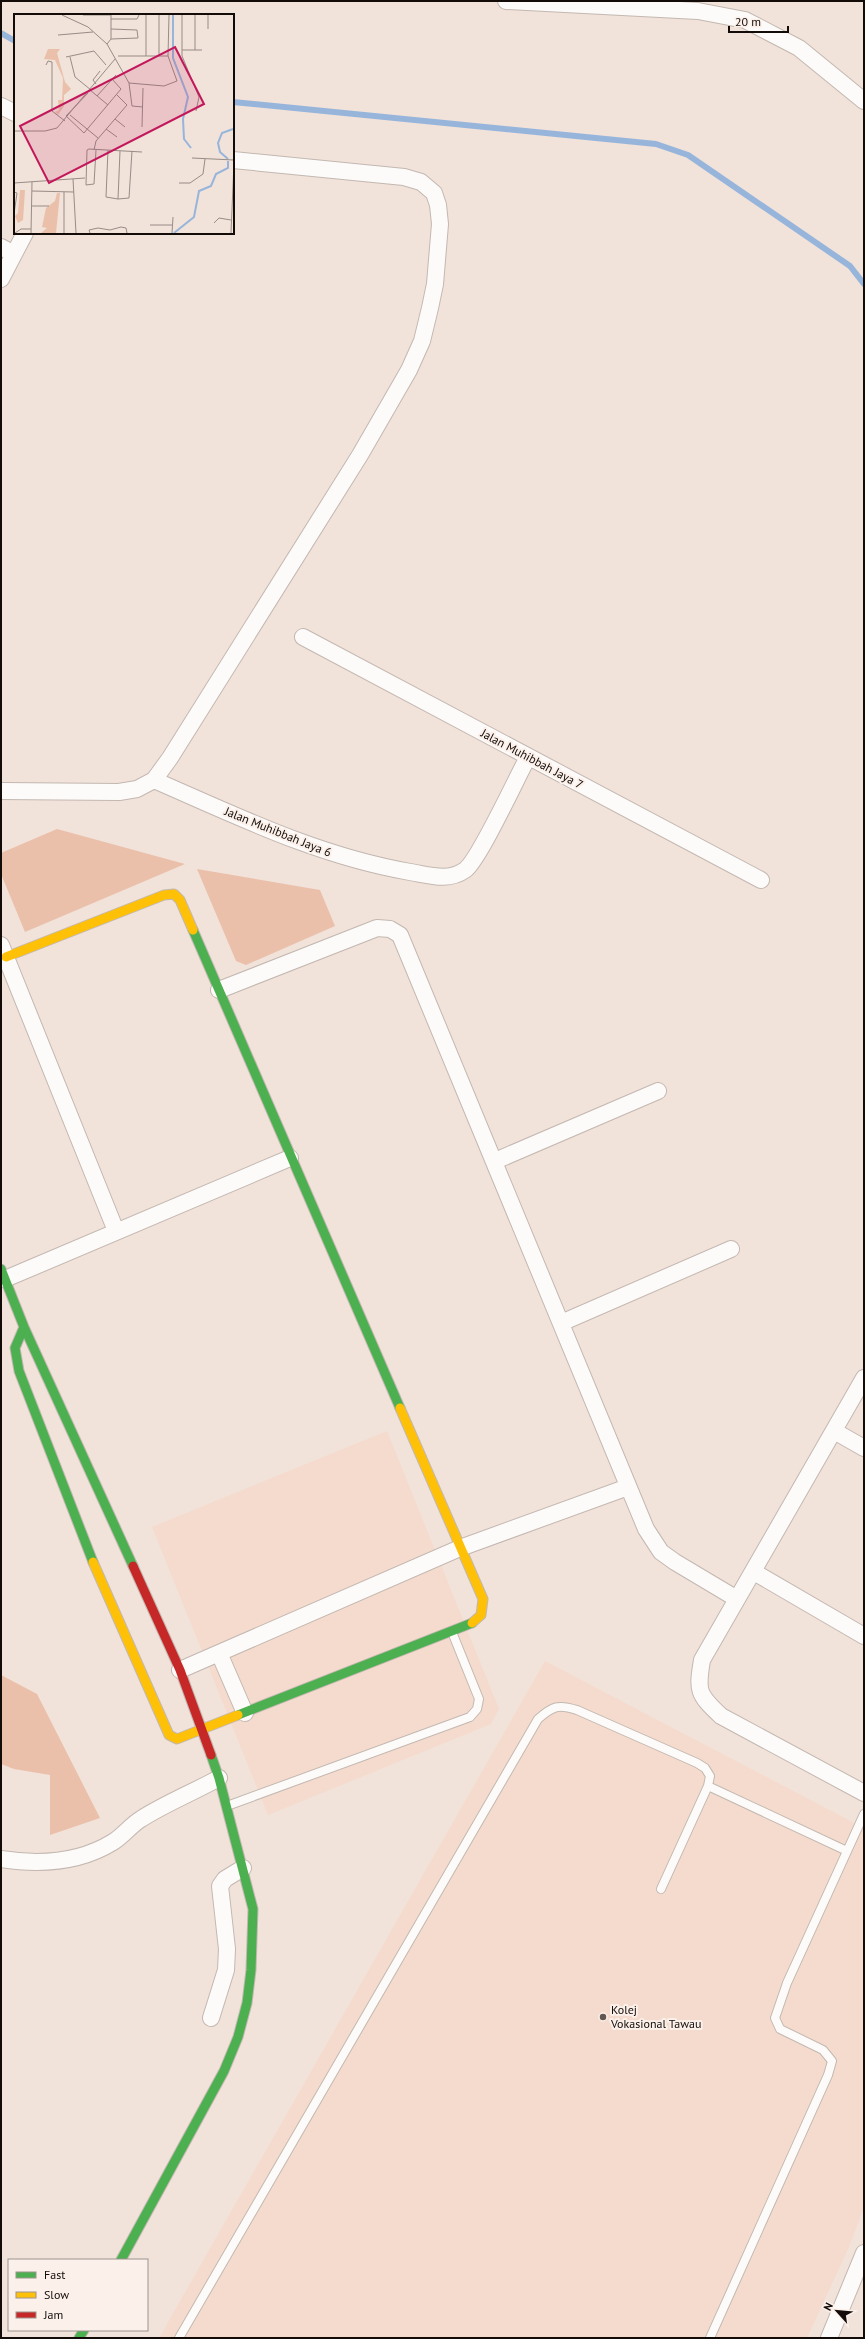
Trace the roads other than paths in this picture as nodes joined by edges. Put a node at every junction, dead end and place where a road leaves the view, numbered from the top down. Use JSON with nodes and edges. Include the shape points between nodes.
{"nodes":[{"id":1,"x":506,"y":1,"type":"edge"},
{"id":2,"x":864,"y":101,"type":"edge"},
{"id":3,"x":1,"y":106,"type":"edge"},
{"id":4,"x":14,"y":112,"type":"edge"},
{"id":5,"x":234,"y":160,"type":"edge"},
{"id":6,"x":24,"y":234,"type":"edge"},
{"id":7,"x":7,"y":250,"type":"edge"},
{"id":8,"x":1,"y":279,"type":"edge"},
{"id":9,"x":303,"y":637,"type":"dead end"},
{"id":10,"x":528,"y":757,"type":"junction"},
{"id":11,"x":154,"y":780,"type":"junction"},
{"id":12,"x":1,"y":791,"type":"edge"},
{"id":13,"x":761,"y":880,"type":"dead end"},
{"id":14,"x":3,"y":951,"type":"edge"},
{"id":15,"x":219,"y":990,"type":"junction"},
{"id":16,"x":658,"y":1092,"type":"dead end"},
{"id":17,"x":290,"y":1158,"type":"junction"},
{"id":18,"x":495,"y":1161,"type":"junction"},
{"id":19,"x":116,"y":1231,"type":"junction"},
{"id":20,"x":731,"y":1248,"type":"dead end"},
{"id":21,"x":2,"y":1274,"type":"edge"},
{"id":22,"x":561,"y":1323,"type":"junction"},
{"id":23,"x":24,"y":1326,"type":"junction"},
{"id":24,"x":864,"y":1378,"type":"edge"},
{"id":25,"x":834,"y":1431,"type":"junction"},
{"id":26,"x":864,"y":1448,"type":"edge"},
{"id":27,"x":628,"y":1487,"type":"junction"},
{"id":28,"x":460,"y":1548,"type":"junction"},
{"id":29,"x":754,"y":1572,"type":"junction"},
{"id":30,"x":737,"y":1598,"type":"junction"},
{"id":31,"x":452,"y":1631,"type":"junction"},
{"id":32,"x":864,"y":1636,"type":"edge"},
{"id":33,"x":220,"y":1653,"type":"junction"},
{"id":34,"x":180,"y":1670,"type":"junction"},
{"id":35,"x":245,"y":1713,"type":"junction"},
{"id":36,"x":203,"y":1729,"type":"junction"},
{"id":37,"x":219,"y":1778,"type":"junction"},
{"id":38,"x":708,"y":1786,"type":"junction"},
{"id":39,"x":864,"y":1793,"type":"edge"},
{"id":40,"x":228,"y":1806,"type":"junction"},
{"id":41,"x":864,"y":1814,"type":"edge"},
{"id":42,"x":847,"y":1851,"type":"junction"},
{"id":43,"x":1,"y":1859,"type":"edge"},
{"id":44,"x":243,"y":1868,"type":"junction"},
{"id":45,"x":661,"y":1889,"type":"dead end"},
{"id":46,"x":211,"y":2018,"type":"dead end"},
{"id":47,"x":864,"y":2253,"type":"edge"},
{"id":48,"x":123,"y":2259,"type":"edge"},
{"id":49,"x":179,"y":2338,"type":"edge"},
{"id":50,"x":710,"y":2338,"type":"edge"},
{"id":51,"x":829,"y":2338,"type":"edge"}],
"edges":[{"from":1,"to":2,"type":"street","via":[[698,11],[745,20],[798,48]]},
{"from":3,"to":4,"type":"street"},
{"from":5,"to":11,"type":"street","via":[[383,174],[421,182],[434,192],[438,205],[440,224],[435,284],[422,341],[409,370],[360,455]]},
{"from":6,"to":7,"type":"street"},
{"from":7,"to":8,"type":"street"},
{"from":9,"to":10,"type":"street","name":"Jalan Muhibbah Jaya 7"},
{"from":10,"to":11,"type":"street","name":"Jalan Muhibbah Jaya 6","via":[[478,852],[467,869],[454,877],[439,877],[373,866],[330,854],[276,834]]},
{"from":10,"to":13,"type":"street","name":"Jalan Muhibbah Jaya 7"},
{"from":11,"to":12,"type":"street","via":[[136,789],[119,792]]},
{"from":14,"to":15,"type":"street","via":[[164,895],[174,894],[180,900]]},
{"from":14,"to":19,"type":"street"},
{"from":15,"to":17,"type":"street"},
{"from":15,"to":18,"type":"street","via":[[377,928],[390,928],[400,936]]},
{"from":16,"to":18,"type":"street"},
{"from":17,"to":19,"type":"street"},
{"from":17,"to":28,"type":"street"},
{"from":18,"to":22,"type":"street"},
{"from":19,"to":21,"type":"street"},
{"from":20,"to":22,"type":"street"},
{"from":21,"to":23,"type":"street"},
{"from":22,"to":27,"type":"street"},
{"from":23,"to":34,"type":"street"},
{"from":23,"to":36,"type":"street","via":[[13,1353],[19,1371],[91,1556],[164,1726],[169,1735],[177,1739]]},
{"from":24,"to":25,"type":"street"},
{"from":25,"to":26,"type":"street"},
{"from":25,"to":29,"type":"street"},
{"from":27,"to":28,"type":"street"},
{"from":27,"to":30,"type":"street","via":[[646,1529],[661,1552]]},
{"from":28,"to":31,"type":"street","via":[[483,1599],[483,1607],[475,1622]]},
{"from":28,"to":33,"type":"street"},
{"from":29,"to":30,"type":"street"},
{"from":29,"to":32,"type":"street"},
{"from":30,"to":39,"type":"street","via":[[702,1660],[698,1685],[705,1702],[721,1716],[747,1732]]},
{"from":31,"to":35,"type":"street"},
{"from":31,"to":40,"type":"lane","via":[[479,1699],[477,1709],[470,1717]]},
{"from":33,"to":34,"type":"street"},
{"from":33,"to":35,"type":"street"},
{"from":34,"to":36,"type":"street"},
{"from":35,"to":36,"type":"street"},
{"from":36,"to":37,"type":"street"},
{"from":37,"to":40,"type":"street"},
{"from":37,"to":43,"type":"street","via":[[140,1819],[112,1842],[78,1857],[50,1863],[24,1863]]},
{"from":38,"to":42,"type":"lane"},
{"from":38,"to":45,"type":"lane"},
{"from":38,"to":49,"type":"lane","via":[[710,1776],[705,1768],[697,1763],[577,1710],[564,1706],[551,1708],[538,1719]]},
{"from":40,"to":44,"type":"street"},
{"from":41,"to":42,"type":"lane"},
{"from":42,"to":50,"type":"lane","via":[[787,1983],[775,2018],[780,2029],[823,2050],[832,2061]]},
{"from":44,"to":46,"type":"street","via":[[225,1879],[220,1886],[227,1949],[226,1970]]},
{"from":44,"to":48,"type":"street","via":[[253,1916],[247,2003],[238,2037],[224,2071]]},
{"from":47,"to":51,"type":"street"}]}
